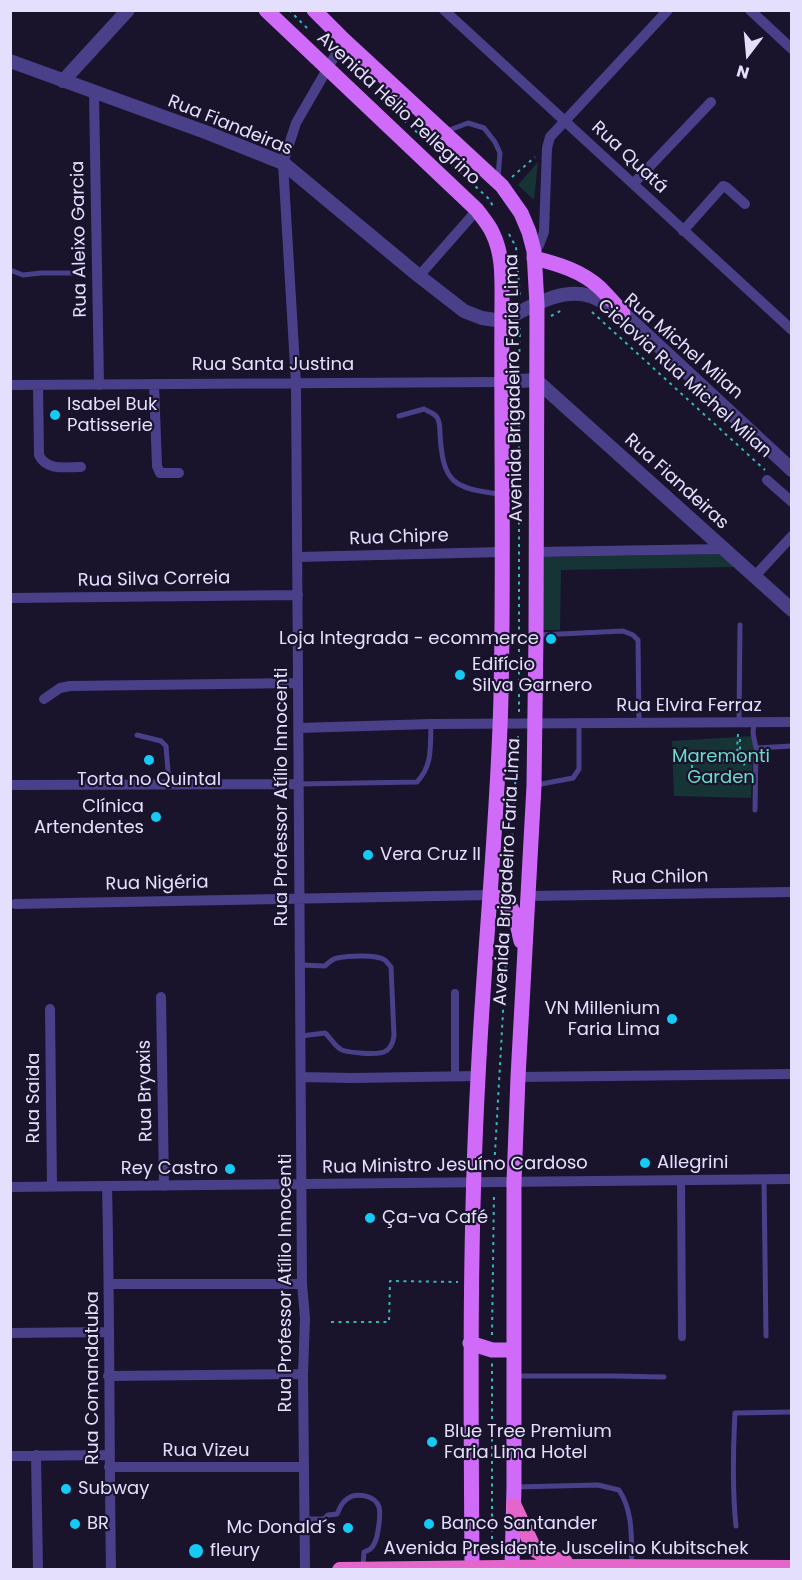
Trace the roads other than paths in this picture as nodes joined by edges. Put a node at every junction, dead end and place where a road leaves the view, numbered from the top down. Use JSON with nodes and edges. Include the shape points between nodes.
{"nodes":[{"id":1,"x":128,"y":10,"type":"edge"},
{"id":2,"x":266,"y":10,"type":"edge"},
{"id":3,"x":314,"y":10,"type":"edge"},
{"id":4,"x":444,"y":10,"type":"edge"},
{"id":5,"x":668,"y":10,"type":"edge"},
{"id":6,"x":750,"y":10,"type":"edge"},
{"id":7,"x":344,"y":40,"type":"junction"},
{"id":8,"x":792,"y":49,"type":"edge"},
{"id":9,"x":10,"y":61,"type":"edge"},
{"id":10,"x":328,"y":70,"type":"junction"},
{"id":11,"x":63,"y":81,"type":"junction"},
{"id":12,"x":94,"y":93,"type":"junction"},
{"id":13,"x":711,"y":102,"type":"dead end"},
{"id":14,"x":564,"y":121,"type":"junction"},
{"id":15,"x":444,"y":133,"type":"junction"},
{"id":16,"x":283,"y":163,"type":"junction"},
{"id":17,"x":499,"y":183,"type":"junction"},
{"id":18,"x":633,"y":184,"type":"junction"},
{"id":19,"x":745,"y":204,"type":"dead end"},
{"id":20,"x":477,"y":210,"type":"junction"},
{"id":21,"x":683,"y":231,"type":"junction"},
{"id":22,"x":534,"y":255,"type":"junction"},
{"id":23,"x":10,"y":270,"type":"edge"},
{"id":24,"x":75,"y":273,"type":"dead end"},
{"id":25,"x":419,"y":276,"type":"junction"},
{"id":26,"x":537,"y":305,"type":"junction"},
{"id":27,"x":623,"y":313,"type":"junction"},
{"id":28,"x":502,"y":321,"type":"junction"},
{"id":29,"x":792,"y":330,"type":"edge"},
{"id":30,"x":536,"y":380,"type":"junction"},
{"id":31,"x":502,"y":382,"type":"junction"},
{"id":32,"x":296,"y":383,"type":"junction"},
{"id":33,"x":154,"y":384,"type":"junction"},
{"id":34,"x":10,"y":385,"type":"edge"},
{"id":35,"x":38,"y":385,"type":"junction"},
{"id":36,"x":99,"y":385,"type":"junction"},
{"id":37,"x":399,"y":416,"type":"dead end"},
{"id":38,"x":81,"y":467,"type":"dead end"},
{"id":39,"x":792,"y":470,"type":"edge"},
{"id":40,"x":179,"y":473,"type":"dead end"},
{"id":41,"x":766,"y":475,"type":"road end"},
{"id":42,"x":502,"y":495,"type":"junction"},
{"id":43,"x":792,"y":502,"type":"edge"},
{"id":44,"x":792,"y":536,"type":"edge"},
{"id":45,"x":724,"y":549,"type":"junction"},
{"id":46,"x":502,"y":552,"type":"junction"},
{"id":47,"x":536,"y":552,"type":"junction"},
{"id":48,"x":298,"y":557,"type":"junction"},
{"id":49,"x":754,"y":577,"type":"junction"},
{"id":50,"x":298,"y":595,"type":"junction"},
{"id":51,"x":10,"y":598,"type":"edge"},
{"id":52,"x":792,"y":610,"type":"edge"},
{"id":53,"x":740,"y":625,"type":"dead end"},
{"id":54,"x":536,"y":635,"type":"junction"},
{"id":55,"x":298,"y":683,"type":"junction"},
{"id":56,"x":44,"y":699,"type":"dead end"},
{"id":57,"x":739,"y":722,"type":"junction"},
{"id":58,"x":754,"y":722,"type":"junction"},
{"id":59,"x":792,"y":722,"type":"edge"},
{"id":60,"x":535,"y":723,"type":"junction"},
{"id":61,"x":579,"y":723,"type":"junction"},
{"id":62,"x":639,"y":723,"type":"junction"},
{"id":63,"x":431,"y":724,"type":"junction"},
{"id":64,"x":500,"y":724,"type":"junction"},
{"id":65,"x":299,"y":728,"type":"junction"},
{"id":66,"x":137,"y":735,"type":"dead end"},
{"id":67,"x":792,"y":746,"type":"edge"},
{"id":68,"x":756,"y":747,"type":"junction"},
{"id":69,"x":169,"y":784,"type":"junction"},
{"id":70,"x":299,"y":784,"type":"junction"},
{"id":71,"x":10,"y":785,"type":"edge"},
{"id":72,"x":534,"y":786,"type":"junction"},
{"id":73,"x":755,"y":810,"type":"dead end"},
{"id":74,"x":792,"y":892,"type":"edge"},
{"id":75,"x":491,"y":895,"type":"junction"},
{"id":76,"x":528,"y":896,"type":"junction"},
{"id":77,"x":300,"y":897,"type":"junction"},
{"id":78,"x":15,"y":904,"type":"dead end"},
{"id":79,"x":525,"y":954,"type":"junction"},
{"id":80,"x":300,"y":965,"type":"junction"},
{"id":81,"x":455,"y":993,"type":"dead end"},
{"id":82,"x":161,"y":997,"type":"dead end"},
{"id":83,"x":50,"y":1009,"type":"dead end"},
{"id":84,"x":301,"y":1036,"type":"junction"},
{"id":85,"x":792,"y":1074,"type":"edge"},
{"id":86,"x":455,"y":1076,"type":"junction"},
{"id":87,"x":478,"y":1076,"type":"junction"},
{"id":88,"x":301,"y":1077,"type":"junction"},
{"id":89,"x":518,"y":1077,"type":"junction"},
{"id":90,"x":764,"y":1179,"type":"junction"},
{"id":91,"x":792,"y":1179,"type":"edge"},
{"id":92,"x":681,"y":1180,"type":"junction"},
{"id":93,"x":514,"y":1182,"type":"junction"},
{"id":94,"x":473,"y":1183,"type":"junction"},
{"id":95,"x":302,"y":1184,"type":"junction"},
{"id":96,"x":107,"y":1186,"type":"junction"},
{"id":97,"x":164,"y":1186,"type":"junction"},
{"id":98,"x":10,"y":1187,"type":"edge"},
{"id":99,"x":52,"y":1187,"type":"junction"},
{"id":100,"x":109,"y":1284,"type":"junction"},
{"id":101,"x":302,"y":1284,"type":"junction"},
{"id":102,"x":108,"y":1332,"type":"junction"},
{"id":103,"x":10,"y":1333,"type":"edge"},
{"id":104,"x":766,"y":1336,"type":"dead end"},
{"id":105,"x":682,"y":1337,"type":"dead end"},
{"id":106,"x":470,"y":1343,"type":"junction"},
{"id":107,"x":514,"y":1350,"type":"junction"},
{"id":108,"x":303,"y":1374,"type":"junction"},
{"id":109,"x":108,"y":1376,"type":"junction"},
{"id":110,"x":514,"y":1376,"type":"junction"},
{"id":111,"x":664,"y":1377,"type":"dead end"},
{"id":112,"x":792,"y":1412,"type":"edge"},
{"id":113,"x":36,"y":1455,"type":"junction"},
{"id":114,"x":109,"y":1455,"type":"junction"},
{"id":115,"x":10,"y":1456,"type":"edge"},
{"id":116,"x":109,"y":1467,"type":"junction"},
{"id":117,"x":304,"y":1467,"type":"junction"},
{"id":118,"x":514,"y":1487,"type":"junction"},
{"id":119,"x":514,"y":1506,"type":"junction"},
{"id":120,"x":304,"y":1519,"type":"junction"},
{"id":121,"x":736,"y":1526,"type":"dead end"},
{"id":122,"x":584,"y":1568,"type":"junction"},
{"id":123,"x":632,"y":1568,"type":"junction"},
{"id":124,"x":792,"y":1568,"type":"edge"},
{"id":125,"x":38,"y":1569,"type":"edge"},
{"id":126,"x":111,"y":1569,"type":"edge"},
{"id":127,"x":305,"y":1569,"type":"edge"},
{"id":128,"x":340,"y":1569,"type":"edge"},
{"id":129,"x":363,"y":1569,"type":"edge"},
{"id":130,"x":472,"y":1569,"type":"edge"},
{"id":131,"x":512,"y":1569,"type":"edge"}],
"edges":[{"from":1,"to":11,"type":"street"},
{"from":2,"to":10,"type":"main road","name":"Avenida Hélio Pellegrino"},
{"from":3,"to":7,"type":"main road","name":"Avenida Hélio Pellegrino"},
{"from":4,"to":14,"type":"street","name":"Rua Quatá"},
{"from":5,"to":14,"type":"street"},
{"from":6,"to":8,"type":"street"},
{"from":7,"to":10,"type":"street","name":"Rua Professor Atílio Innocenti"},
{"from":7,"to":15,"type":"main road","name":"Avenida Hélio Pellegrino"},
{"from":9,"to":11,"type":"street","name":"Rua Fiandeiras"},
{"from":10,"to":16,"type":"street","name":"Rua Professor Atílio Innocenti","via":[[296,123]]},
{"from":10,"to":20,"type":"main road","name":"Avenida Hélio Pellegrino"},
{"from":11,"to":12,"type":"street","name":"Rua Fiandeiras"},
{"from":12,"to":16,"type":"street","name":"Rua Fiandeiras"},
{"from":12,"to":36,"type":"street","name":"Rua Aleixo Garcia"},
{"from":13,"to":18,"type":"street"},
{"from":14,"to":18,"type":"street","name":"Rua Quatá"},
{"from":14,"to":22,"type":"street","via":[[550,137],[547,148],[544,232]]},
{"from":15,"to":17,"type":"main road","name":"Avenida Hélio Pellegrino"},
{"from":15,"to":17,"type":"lane","via":[[468,123],[484,128],[500,153]]},
{"from":16,"to":25,"type":"street","name":"Rua Fiandeiras"},
{"from":16,"to":32,"type":"street","name":"Rua Professor Atílio Innocenti"},
{"from":17,"to":22,"type":"main road","name":"Avenida Brigadeiro Faria Lima","via":[[525,221]]},
{"from":18,"to":21,"type":"street","name":"Rua Quatá"},
{"from":19,"to":21,"type":"street","via":[[723,186]]},
{"from":20,"to":25,"type":"street"},
{"from":20,"to":28,"type":"main road","name":"Avenida Brigadeiro Faria Lima","via":[[493,232],[499,250]]},
{"from":21,"to":29,"type":"street","name":"Rua Quatá"},
{"from":22,"to":26,"type":"main road","name":"Avenida Brigadeiro Faria Lima"},
{"from":22,"to":27,"type":"main road","via":[[580,273],[599,286]]},
{"from":23,"to":24,"type":"lane","via":[[22,275]]},
{"from":25,"to":28,"type":"street","name":"Rua Fiandeiras","via":[[464,311]]},
{"from":26,"to":27,"type":"street","name":"Rua Michel Milan","via":[[575,294],[592,297]]},
{"from":26,"to":28,"type":"street","name":"Rua Michel Milan"},
{"from":26,"to":30,"type":"main road","name":"Avenida Brigadeiro Faria Lima"},
{"from":27,"to":39,"type":"street","name":"Rua Michel Milan"},
{"from":28,"to":31,"type":"main road","name":"Avenida Brigadeiro Faria Lima"},
{"from":30,"to":31,"type":"street","name":"Rua Santa Justina"},
{"from":30,"to":45,"type":"street","name":"Rua Fiandeiras"},
{"from":30,"to":47,"type":"main road","name":"Avenida Brigadeiro Faria Lima"},
{"from":31,"to":32,"type":"street","name":"Rua Santa Justina"},
{"from":31,"to":42,"type":"main road","name":"Avenida Brigadeiro Faria Lima"},
{"from":32,"to":33,"type":"street","name":"Rua Santa Justina"},
{"from":32,"to":48,"type":"street","name":"Rua Professor Atílio Innocenti"},
{"from":33,"to":36,"type":"street","name":"Rua Santa Justina"},
{"from":33,"to":40,"type":"street","via":[[157,466],[160,473]]},
{"from":34,"to":35,"type":"street","name":"Rua Santa Justina"},
{"from":35,"to":36,"type":"street","name":"Rua Santa Justina"},
{"from":35,"to":38,"type":"street","via":[[42,462],[49,466]]},
{"from":37,"to":42,"type":"lane","via":[[424,409],[436,416],[448,475],[473,490]]},
{"from":41,"to":43,"type":"street"},
{"from":42,"to":46,"type":"main road","name":"Avenida Brigadeiro Faria Lima"},
{"from":44,"to":49,"type":"street"},
{"from":45,"to":47,"type":"street"},
{"from":45,"to":49,"type":"street","name":"Rua Fiandeiras"},
{"from":46,"to":48,"type":"street","name":"Rua Chipre"},
{"from":46,"to":64,"type":"main road","name":"Avenida Brigadeiro Faria Lima"},
{"from":47,"to":54,"type":"main road","name":"Avenida Brigadeiro Faria Lima"},
{"from":48,"to":50,"type":"street","name":"Rua Professor Atílio Innocenti"},
{"from":49,"to":52,"type":"street","name":"Rua Fiandeiras"},
{"from":50,"to":51,"type":"street","name":"Rua Silva Correia"},
{"from":50,"to":55,"type":"street","name":"Rua Professor Atílio Innocenti"},
{"from":53,"to":57,"type":"lane"},
{"from":54,"to":60,"type":"main road","name":"Avenida Brigadeiro Faria Lima"},
{"from":54,"to":62,"type":"lane","via":[[623,631],[633,635],[638,640]]},
{"from":55,"to":56,"type":"street","via":[[70,686],[60,687]]},
{"from":55,"to":65,"type":"street","name":"Rua Professor Atílio Innocenti"},
{"from":57,"to":58,"type":"street","name":"Rua Elvira Ferraz"},
{"from":57,"to":62,"type":"street","name":"Rua Elvira Ferraz"},
{"from":58,"to":59,"type":"street","name":"Rua Elvira Ferraz"},
{"from":58,"to":68,"type":"lane"},
{"from":60,"to":61,"type":"street","name":"Rua Elvira Ferraz"},
{"from":60,"to":64,"type":"street","name":"Rua Elvira Ferraz"},
{"from":60,"to":72,"type":"main road","name":"Avenida Brigadeiro Faria Lima"},
{"from":61,"to":62,"type":"street","name":"Rua Elvira Ferraz"},
{"from":61,"to":72,"type":"lane","via":[[579,769],[573,778]]},
{"from":63,"to":64,"type":"street","name":"Rua Elvira Ferraz"},
{"from":63,"to":65,"type":"street","name":"Rua Elvira Ferraz"},
{"from":63,"to":70,"type":"lane","via":[[430,758],[417,782]]},
{"from":64,"to":75,"type":"main road","name":"Avenida Brigadeiro Faria Lima"},
{"from":65,"to":70,"type":"street","name":"Rua Professor Atílio Innocenti"},
{"from":66,"to":69,"type":"lane","via":[[166,746]]},
{"from":67,"to":68,"type":"lane"},
{"from":68,"to":73,"type":"lane"},
{"from":69,"to":70,"type":"street"},
{"from":69,"to":71,"type":"street"},
{"from":70,"to":77,"type":"street","name":"Rua Professor Atílio Innocenti"},
{"from":72,"to":76,"type":"main road","name":"Avenida Brigadeiro Faria Lima"},
{"from":74,"to":76,"type":"street","name":"Rua Chilon"},
{"from":75,"to":77,"type":"street"},
{"from":75,"to":79,"type":"main road","via":[[509,904]]},
{"from":75,"to":87,"type":"main road","name":"Avenida Brigadeiro Faria Lima"},
{"from":76,"to":79,"type":"main road","name":"Avenida Brigadeiro Faria Lima"},
{"from":77,"to":78,"type":"street","name":"Rua Nigéria"},
{"from":77,"to":80,"type":"street","name":"Rua Professor Atílio Innocenti"},
{"from":79,"to":89,"type":"main road","name":"Avenida Brigadeiro Faria Lima"},
{"from":80,"to":84,"type":"street","name":"Rua Professor Atílio Innocenti"},
{"from":80,"to":84,"type":"lane","via":[[325,966],[336,958],[384,959],[391,967],[394,1036],[386,1051],[362,1053],[339,1049],[325,1032]]},
{"from":81,"to":86,"type":"street"},
{"from":82,"to":97,"type":"street","name":"Rua Bryaxis"},
{"from":83,"to":99,"type":"street","name":"Rua Saida"},
{"from":84,"to":88,"type":"street","name":"Rua Professor Atílio Innocenti"},
{"from":85,"to":89,"type":"street"},
{"from":86,"to":87,"type":"street"},
{"from":86,"to":88,"type":"street"},
{"from":87,"to":94,"type":"main road","name":"Avenida Brigadeiro Faria Lima"},
{"from":88,"to":95,"type":"street","name":"Rua Professor Atílio Innocenti"},
{"from":89,"to":93,"type":"main road","name":"Avenida Brigadeiro Faria Lima"},
{"from":90,"to":91,"type":"street","name":"Rua Ministro Jesuíno Cardoso"},
{"from":90,"to":92,"type":"street","name":"Rua Ministro Jesuíno Cardoso"},
{"from":90,"to":104,"type":"lane"},
{"from":92,"to":93,"type":"street","name":"Rua Ministro Jesuíno Cardoso"},
{"from":92,"to":105,"type":"street"},
{"from":93,"to":94,"type":"street","name":"Rua Ministro Jesuíno Cardoso"},
{"from":93,"to":107,"type":"main road","name":"Avenida Brigadeiro Faria Lima"},
{"from":94,"to":95,"type":"street","name":"Rua Ministro Jesuíno Cardoso"},
{"from":94,"to":106,"type":"main road","name":"Avenida Brigadeiro Faria Lima"},
{"from":95,"to":97,"type":"street","name":"Rua Ministro Jesuíno Cardoso"},
{"from":95,"to":101,"type":"street","name":"Rua Professor Atílio Innocenti"},
{"from":96,"to":97,"type":"street","name":"Rua Ministro Jesuíno Cardoso"},
{"from":96,"to":99,"type":"street","name":"Rua Ministro Jesuíno Cardoso"},
{"from":96,"to":100,"type":"street","name":"Rua Comandatuba"},
{"from":98,"to":99,"type":"street","name":"Rua Ministro Jesuíno Cardoso"},
{"from":100,"to":101,"type":"street"},
{"from":100,"to":102,"type":"street","name":"Rua Comandatuba"},
{"from":101,"to":108,"type":"street","name":"Rua Professor Atílio Innocenti"},
{"from":102,"to":103,"type":"street"},
{"from":102,"to":109,"type":"street","name":"Rua Comandatuba"},
{"from":106,"to":107,"type":"main road","via":[[492,1350]]},
{"from":106,"to":130,"type":"main road","name":"Avenida Brigadeiro Faria Lima"},
{"from":107,"to":110,"type":"main road","name":"Avenida Brigadeiro Faria Lima"},
{"from":108,"to":109,"type":"street"},
{"from":108,"to":117,"type":"street","name":"Rua Professor Atílio Innocenti"},
{"from":109,"to":114,"type":"street","name":"Rua Comandatuba"},
{"from":110,"to":111,"type":"lane"},
{"from":110,"to":118,"type":"main road","name":"Avenida Brigadeiro Faria Lima"},
{"from":112,"to":121,"type":"lane","via":[[735,1413]]},
{"from":113,"to":114,"type":"street"},
{"from":113,"to":115,"type":"street"},
{"from":113,"to":125,"type":"street"},
{"from":114,"to":116,"type":"street","name":"Rua Comandatuba"},
{"from":116,"to":117,"type":"street","name":"Rua Vizeu"},
{"from":116,"to":126,"type":"street","name":"Rua Comandatuba"},
{"from":117,"to":120,"type":"street","name":"Rua Professor Atílio Innocenti"},
{"from":118,"to":119,"type":"main road","name":"Avenida Brigadeiro Faria Lima"},
{"from":118,"to":123,"type":"lane","via":[[598,1485],[619,1490],[626,1501],[630,1522]]},
{"from":119,"to":122,"type":"highway","via":[[534,1548],[549,1558]]},
{"from":119,"to":131,"type":"main road","name":"Avenida Brigadeiro Faria Lima"},
{"from":120,"to":127,"type":"street","name":"Rua Professor Atílio Innocenti"},
{"from":120,"to":129,"type":"lane","via":[[337,1514],[349,1497],[376,1501],[380,1509],[377,1535],[375,1544],[364,1552]]},
{"from":122,"to":123,"type":"highway","name":"Avenida Presidente Juscelino Kubitschek"},
{"from":122,"to":131,"type":"highway","name":"Avenida Presidente Juscelino Kubitschek"},
{"from":123,"to":124,"type":"highway","name":"Avenida Presidente Juscelino Kubitschek"},
{"from":128,"to":129,"type":"highway","name":"Avenida Presidente Juscelino Kubitschek"},
{"from":129,"to":130,"type":"highway","name":"Avenida Presidente Juscelino Kubitschek"},
{"from":130,"to":131,"type":"highway","name":"Avenida Presidente Juscelino Kubitschek"}]}
